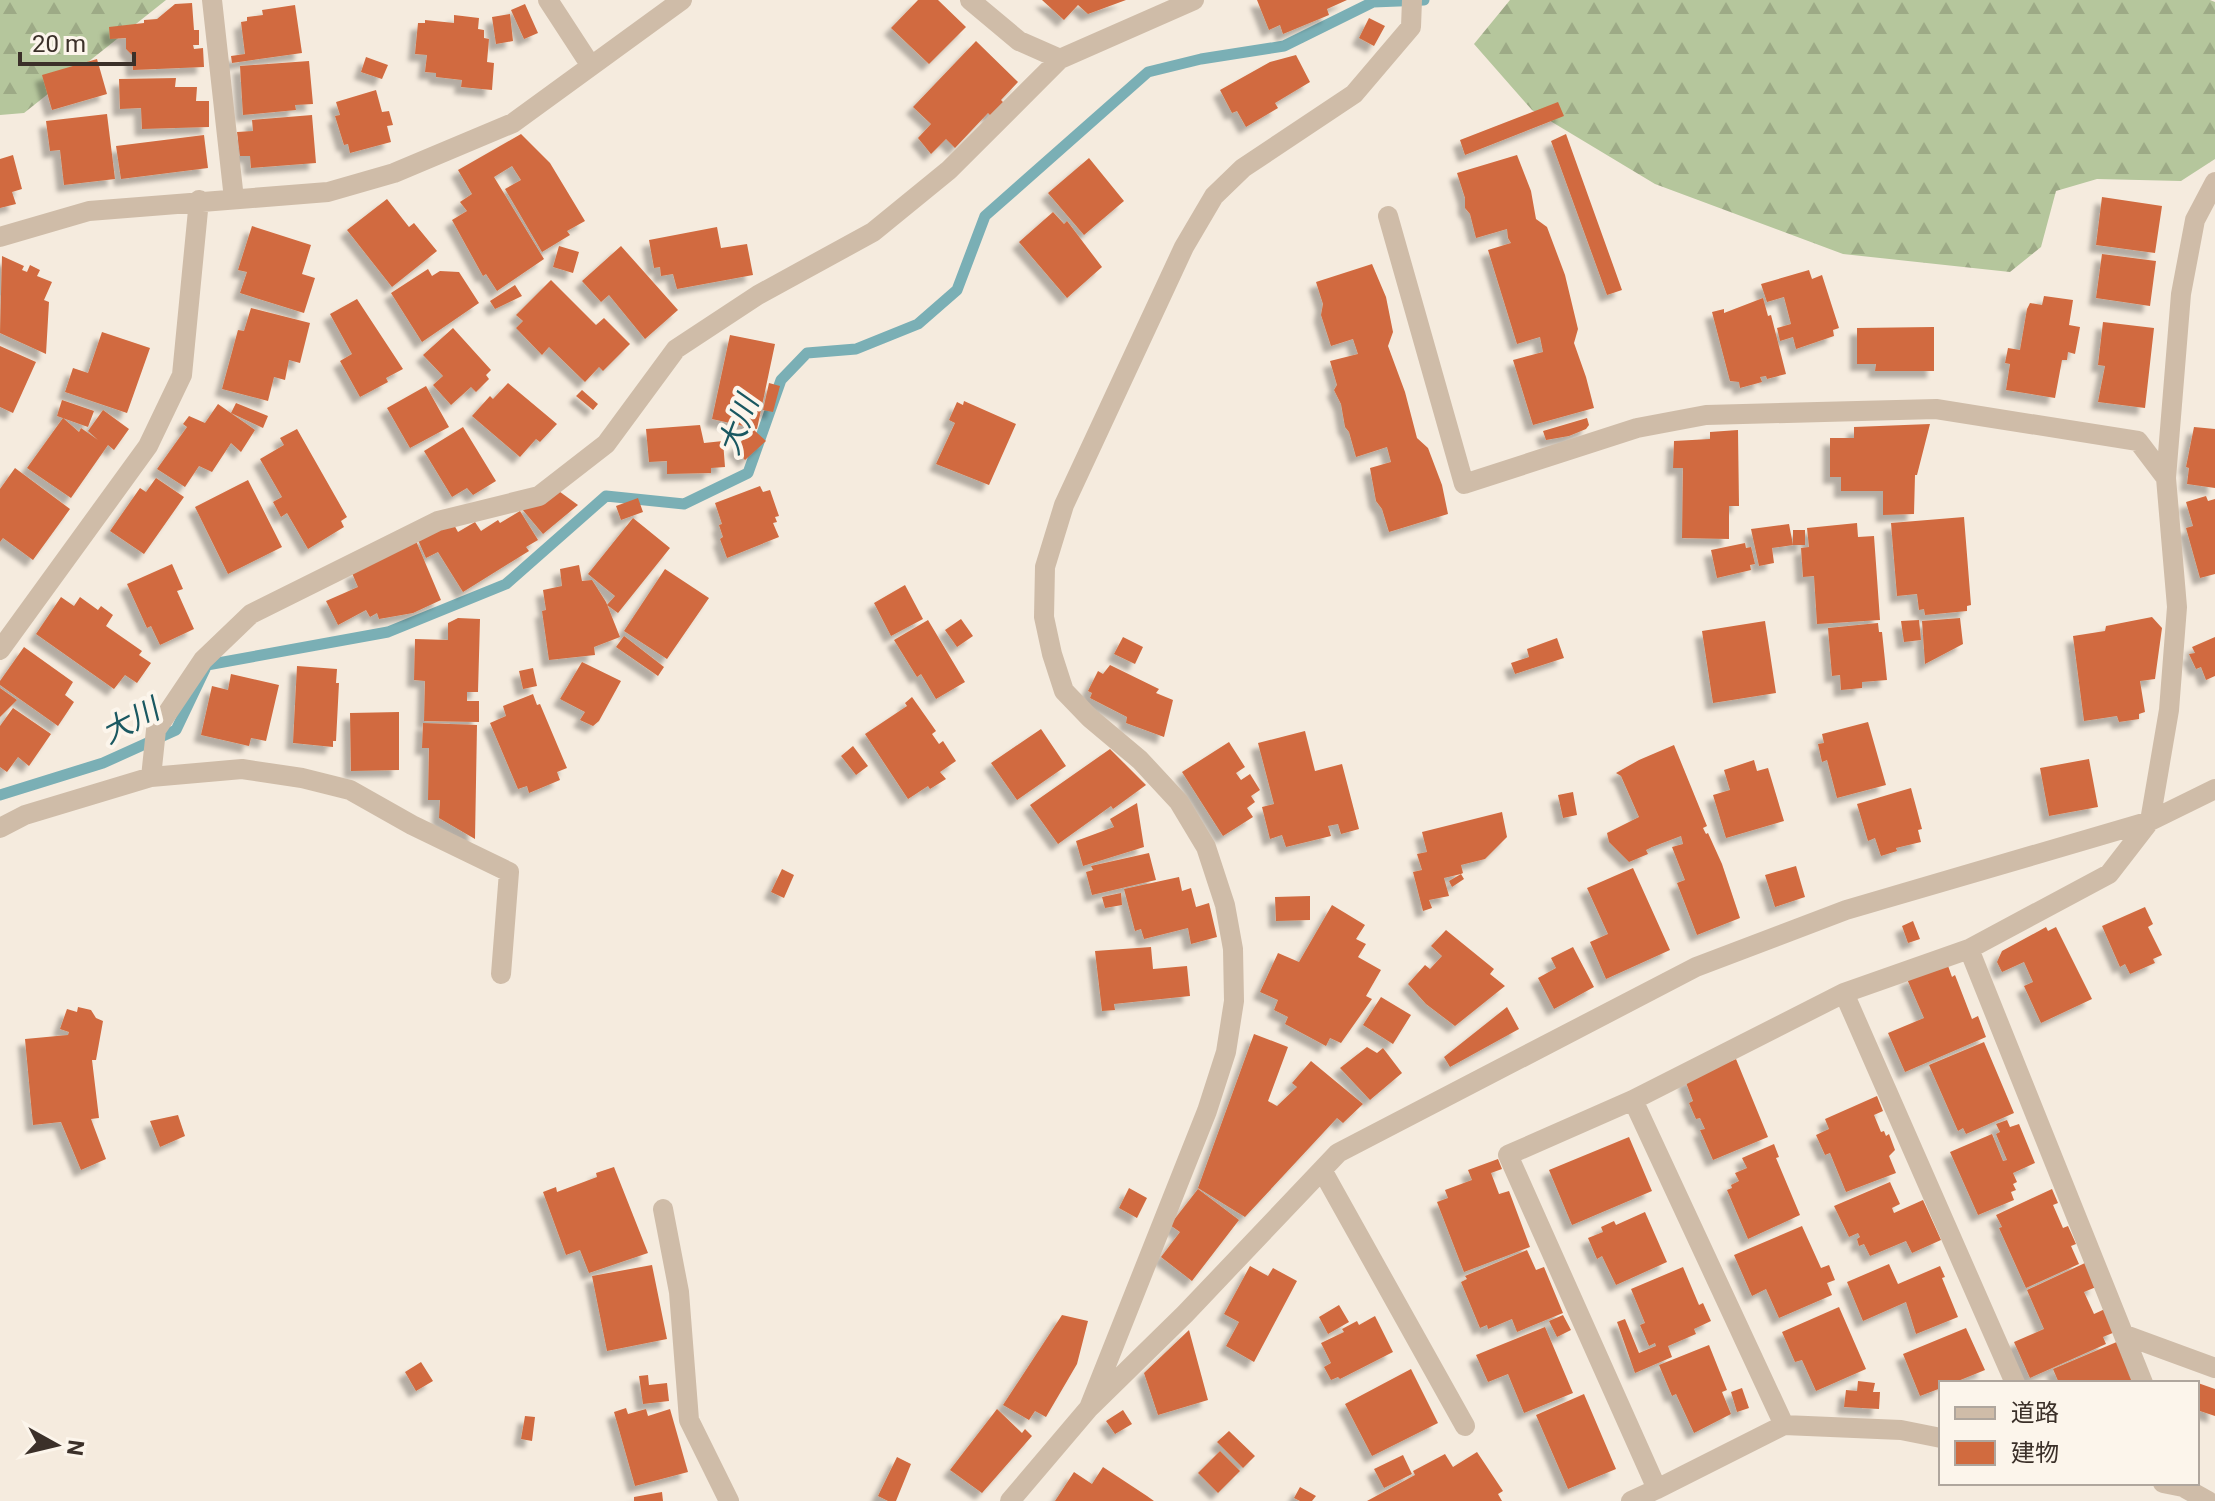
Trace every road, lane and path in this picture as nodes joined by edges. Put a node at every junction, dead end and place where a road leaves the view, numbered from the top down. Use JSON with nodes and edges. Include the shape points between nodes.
{"nodes":[{"id":1,"x":212,"y":0,"type":"edge"},
{"id":2,"x":548,"y":0,"type":"edge"},
{"id":3,"x":682,"y":0,"type":"edge"},
{"id":4,"x":970,"y":0,"type":"edge"},
{"id":5,"x":1194,"y":0,"type":"edge"},
{"id":6,"x":1412,"y":0,"type":"edge"},
{"id":7,"x":1060,"y":59,"type":"junction"},
{"id":8,"x":591,"y":66,"type":"junction"},
{"id":9,"x":2215,"y":182,"type":"edge"},
{"id":10,"x":234,"y":199,"type":"junction"},
{"id":11,"x":199,"y":200,"type":"junction"},
{"id":12,"x":1388,"y":216,"type":"dead end"},
{"id":13,"x":0,"y":237,"type":"edge"},
{"id":14,"x":2166,"y":478,"type":"junction"},
{"id":15,"x":0,"y":650,"type":"edge"},
{"id":16,"x":151,"y":777,"type":"junction"},
{"id":17,"x":2215,"y":789,"type":"edge"},
{"id":18,"x":2150,"y":821,"type":"junction"},
{"id":19,"x":0,"y":828,"type":"edge"},
{"id":20,"x":1969,"y":949,"type":"junction"},
{"id":21,"x":501,"y":974,"type":"dead end"},
{"id":22,"x":1844,"y":993,"type":"junction"},
{"id":23,"x":1633,"y":1100,"type":"junction"},
{"id":24,"x":1322,"y":1170,"type":"junction"},
{"id":25,"x":663,"y":1209,"type":"dead end"},
{"id":26,"x":2125,"y":1335,"type":"junction"},
{"id":27,"x":2215,"y":1368,"type":"edge"},
{"id":28,"x":2014,"y":1381,"type":"edge"},
{"id":29,"x":2142,"y":1381,"type":"edge"},
{"id":30,"x":1089,"y":1408,"type":"junction"},
{"id":31,"x":1784,"y":1425,"type":"junction"},
{"id":32,"x":1465,"y":1426,"type":"dead end"},
{"id":33,"x":1939,"y":1438,"type":"edge"},
{"id":34,"x":2178,"y":1485,"type":"edge"},
{"id":35,"x":1657,"y":1489,"type":"junction"},
{"id":36,"x":729,"y":1501,"type":"edge"},
{"id":37,"x":1010,"y":1501,"type":"edge"},
{"id":38,"x":1631,"y":1501,"type":"edge"},
{"id":39,"x":2208,"y":1501,"type":"edge"}],
"edges":[{"from":1,"to":10,"type":"street"},
{"from":2,"to":8,"type":"street"},
{"from":3,"to":8,"type":"street"},
{"from":4,"to":7,"type":"street","via":[[1019,41]]},
{"from":5,"to":7,"type":"street"},
{"from":6,"to":30,"type":"street","via":[[1411,27],[1354,94],[1243,168],[1214,196],[1184,247],[1064,505],[1045,567],[1044,617],[1064,691],[1179,802],[1206,847],[1233,949],[1234,1001],[1226,1052]]},
{"from":7,"to":16,"type":"street","via":[[949,170],[873,232],[758,295],[676,349],[606,444],[539,496],[438,521],[251,614],[203,660],[156,730]]},
{"from":8,"to":10,"type":"street","via":[[513,123],[394,173],[328,192]]},
{"from":9,"to":14,"type":"street","via":[[2195,220],[2181,294]]},
{"from":10,"to":11,"type":"street"},
{"from":11,"to":13,"type":"street","via":[[89,211]]},
{"from":11,"to":15,"type":"street","via":[[182,375],[148,446]]},
{"from":12,"to":14,"type":"street","via":[[1464,484],[1637,428],[1706,415],[1936,409],[2138,441]]},
{"from":14,"to":18,"type":"street","via":[[2177,607],[2169,710]]},
{"from":16,"to":19,"type":"street","via":[[25,815]]},
{"from":16,"to":21,"type":"street","via":[[242,769],[350,790],[509,872]]},
{"from":17,"to":18,"type":"street"},
{"from":18,"to":20,"type":"street","via":[[2109,874]]},
{"from":18,"to":24,"type":"street","via":[[1846,910],[1696,967],[1338,1153]]},
{"from":20,"to":22,"type":"street"},
{"from":20,"to":26,"type":"street"},
{"from":22,"to":23,"type":"street"},
{"from":22,"to":28,"type":"street"},
{"from":23,"to":31,"type":"street"},
{"from":23,"to":35,"type":"street","via":[[1508,1155]]},
{"from":24,"to":30,"type":"street"},
{"from":24,"to":32,"type":"street"},
{"from":25,"to":36,"type":"street","via":[[679,1292],[689,1420]]},
{"from":26,"to":27,"type":"street"},
{"from":26,"to":29,"type":"street"},
{"from":30,"to":37,"type":"street"},
{"from":31,"to":33,"type":"street","via":[[1901,1430]]},
{"from":31,"to":35,"type":"street"},
{"from":34,"to":39,"type":"street"},
{"from":35,"to":38,"type":"street"}]}
